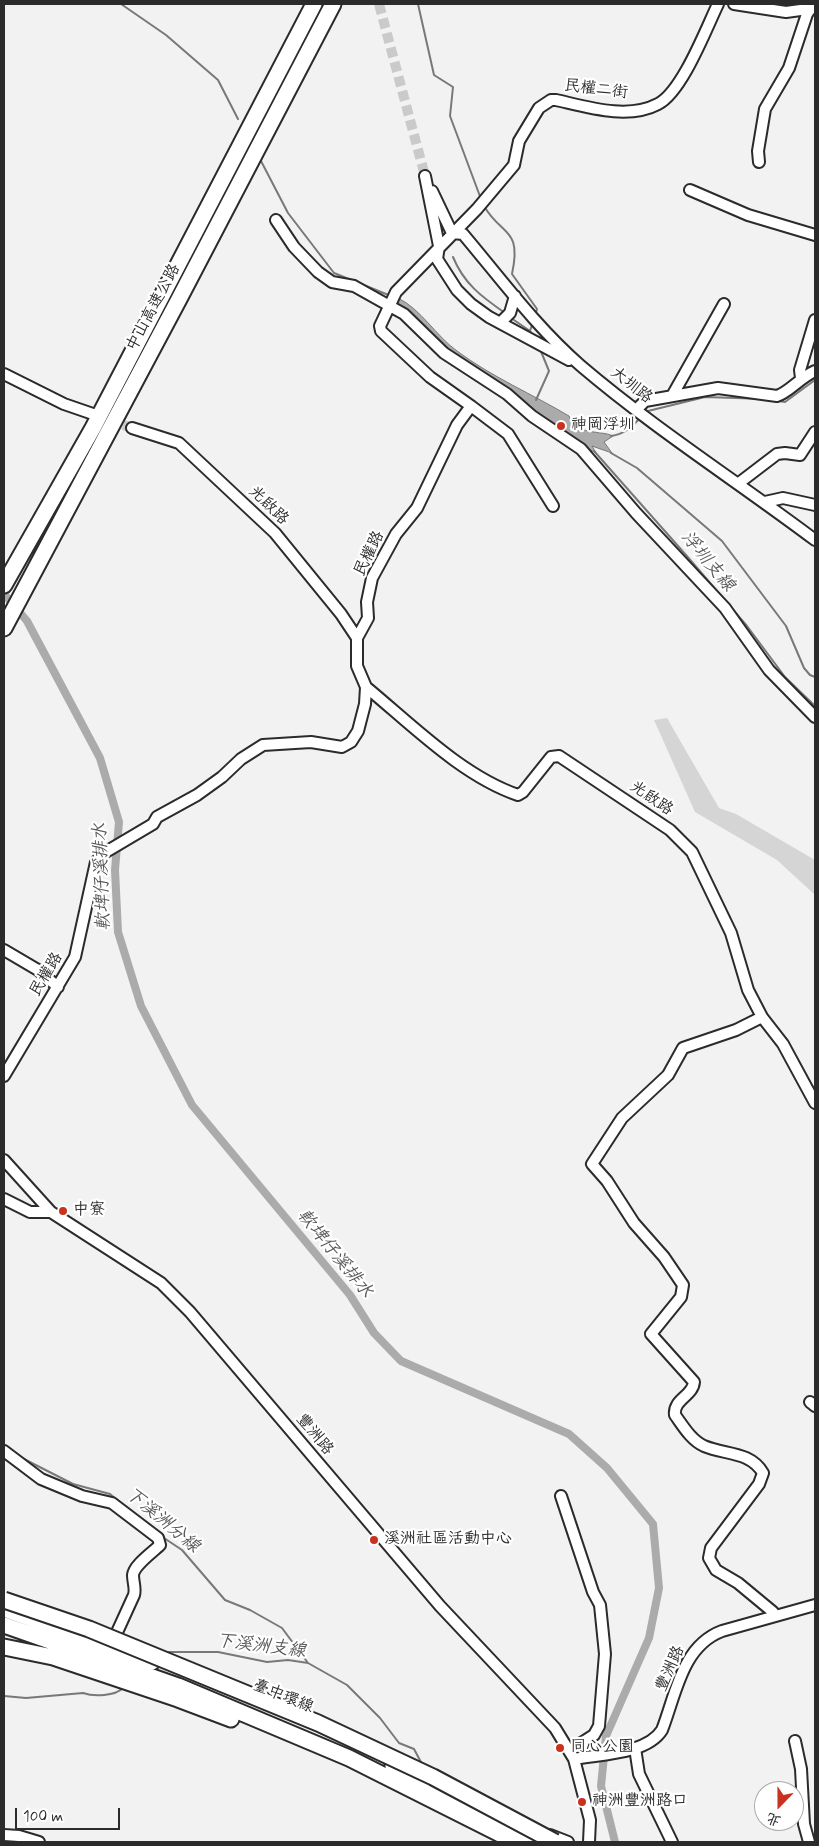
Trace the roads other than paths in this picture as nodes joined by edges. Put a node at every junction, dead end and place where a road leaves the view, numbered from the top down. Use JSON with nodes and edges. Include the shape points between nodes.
{"nodes":[{"id":1,"x":314,"y":4,"type":"edge"},
{"id":2,"x":333,"y":4,"type":"edge"},
{"id":3,"x":718,"y":4,"type":"edge"},
{"id":4,"x":734,"y":4,"type":"edge"},
{"id":5,"x":814,"y":6,"type":"edge"},
{"id":6,"x":759,"y":162,"type":"dead end"},
{"id":7,"x":690,"y":190,"type":"dead end"},
{"id":8,"x":276,"y":220,"type":"dead end"},
{"id":9,"x":452,"y":233,"type":"junction"},
{"id":10,"x":815,"y":235,"type":"edge"},
{"id":11,"x":439,"y":246,"type":"junction"},
{"id":12,"x":515,"y":296,"type":"junction"},
{"id":13,"x":393,"y":300,"type":"junction"},
{"id":14,"x":724,"y":304,"type":"dead end"},
{"id":15,"x":505,"y":318,"type":"junction"},
{"id":16,"x":815,"y":320,"type":"edge"},
{"id":17,"x":581,"y":366,"type":"junction"},
{"id":18,"x":815,"y":371,"type":"edge"},
{"id":19,"x":4,"y":374,"type":"edge"},
{"id":20,"x":802,"y":378,"type":"junction"},
{"id":21,"x":672,"y":396,"type":"junction"},
{"id":22,"x":471,"y":406,"type":"junction"},
{"id":23,"x":640,"y":413,"type":"junction"},
{"id":24,"x":93,"y":414,"type":"dead end"},
{"id":25,"x":132,"y":428,"type":"tunnel mouth"},
{"id":26,"x":815,"y":432,"type":"edge"},
{"id":27,"x":738,"y":483,"type":"junction"},
{"id":28,"x":765,"y":502,"type":"junction"},
{"id":29,"x":815,"y":505,"type":"edge"},
{"id":30,"x":553,"y":506,"type":"dead end"},
{"id":31,"x":815,"y":540,"type":"edge"},
{"id":32,"x":4,"y":585,"type":"edge"},
{"id":33,"x":4,"y":628,"type":"edge"},
{"id":34,"x":357,"y":638,"type":"junction"},
{"id":35,"x":366,"y":687,"type":"junction"},
{"id":36,"x":815,"y":717,"type":"edge"},
{"id":37,"x":4,"y":950,"type":"edge"},
{"id":38,"x":58,"y":987,"type":"junction"},
{"id":39,"x":762,"y":1017,"type":"junction"},
{"id":40,"x":4,"y":1076,"type":"edge"},
{"id":41,"x":815,"y":1103,"type":"edge"},
{"id":42,"x":4,"y":1160,"type":"edge"},
{"id":43,"x":4,"y":1200,"type":"edge"},
{"id":44,"x":51,"y":1212,"type":"junction"},
{"id":45,"x":4,"y":1451,"type":"edge"},
{"id":46,"x":561,"y":1496,"type":"dead end"},
{"id":47,"x":4,"y":1599,"type":"edge"},
{"id":48,"x":815,"y":1605,"type":"edge"},
{"id":49,"x":4,"y":1609,"type":"edge"},
{"id":50,"x":774,"y":1616,"type":"junction"},
{"id":51,"x":4,"y":1625,"type":"edge"},
{"id":52,"x":113,"y":1641,"type":"junction"},
{"id":53,"x":4,"y":1647,"type":"edge"},
{"id":54,"x":795,"y":1741,"type":"dead end"},
{"id":55,"x":633,"y":1749,"type":"junction"},
{"id":56,"x":575,"y":1756,"type":"junction"},
{"id":57,"x":4,"y":1835,"type":"edge"},
{"id":58,"x":38,"y":1842,"type":"edge"},
{"id":59,"x":495,"y":1842,"type":"edge"},
{"id":60,"x":516,"y":1842,"type":"edge"},
{"id":61,"x":538,"y":1842,"type":"edge"},
{"id":62,"x":555,"y":1842,"type":"edge"},
{"id":63,"x":568,"y":1842,"type":"edge"},
{"id":64,"x":589,"y":1842,"type":"edge"},
{"id":65,"x":672,"y":1842,"type":"edge"},
{"id":66,"x":809,"y":1842,"type":"edge"}],
"edges":[{"from":1,"to":32,"type":"highway","name":"中山高速公路","via":[[93,428]]},
{"from":2,"to":33,"type":"highway","name":"中山高速公路"},
{"from":3,"to":9,"type":"street","name":"民權二街","via":[[674,92],[664,101],[637,110],[597,109],[556,100],[545,103],[519,141],[514,165]]},
{"from":4,"to":5,"type":"street","via":[[786,12]]},
{"from":5,"to":6,"type":"street","via":[[808,14],[789,68],[765,110]]},
{"from":7,"to":10,"type":"street","via":[[748,215]]},
{"from":8,"to":13,"type":"street","via":[[294,247],[318,272],[335,283]]},
{"from":9,"to":11,"type":"street"},
{"from":9,"to":11,"type":"street","via":[[426,176]]},
{"from":9,"to":12,"type":"street","name":"大圳路","via":[[463,234]]},
{"from":11,"to":13,"type":"street"},
{"from":11,"to":15,"type":"street","via":[[437,260],[457,290],[471,304]]},
{"from":12,"to":15,"type":"street"},
{"from":12,"to":17,"type":"street","name":"大圳路"},
{"from":13,"to":22,"type":"street","via":[[380,326],[381,331],[430,377]]},
{"from":13,"to":36,"type":"street","via":[[444,353],[507,394],[532,416],[581,449],[725,608],[769,670]]},
{"from":14,"to":21,"type":"street"},
{"from":15,"to":17,"type":"street","via":[[535,341]]},
{"from":16,"to":20,"type":"street","via":[[800,370]]},
{"from":17,"to":23,"type":"street","name":"大圳路"},
{"from":18,"to":20,"type":"street"},
{"from":19,"to":24,"type":"street","via":[[64,404]]},
{"from":20,"to":21,"type":"street","via":[[777,396],[718,388]]},
{"from":21,"to":23,"type":"street","via":[[645,401]]},
{"from":22,"to":30,"type":"street","via":[[508,434]]},
{"from":22,"to":34,"type":"street","name":"民權路","via":[[449,440],[417,508],[396,534],[372,578],[367,602],[368,618]]},
{"from":23,"to":27,"type":"street","name":"大圳路"},
{"from":25,"to":34,"type":"street","name":"光啟路","via":[[179,443],[275,533]]},
{"from":26,"to":27,"type":"street","via":[[800,455],[777,454]]},
{"from":27,"to":28,"type":"street","name":"大圳路"},
{"from":28,"to":29,"type":"street","via":[[783,498]]},
{"from":28,"to":31,"type":"street","name":"大圳路"},
{"from":34,"to":35,"type":"street","name":"民權路","via":[[357,666]]},
{"from":35,"to":38,"type":"street","name":"民權路","via":[[358,731],[351,742],[342,747],[311,742],[263,745],[222,777],[157,817],[153,824],[128,841],[104,853],[96,862],[76,957]]},
{"from":35,"to":39,"type":"street","name":"光啟路","via":[[456,762],[508,792],[518,795],[523,792],[551,757],[559,756],[670,830],[692,852],[731,933],[742,975]]},
{"from":37,"to":38,"type":"street","via":[[38,970]]},
{"from":38,"to":40,"type":"street","name":"民權路"},
{"from":39,"to":41,"type":"street","name":"光啟路","via":[[784,1044]]},
{"from":39,"to":50,"type":"street","via":[[736,1030],[683,1048],[668,1075],[614,1128],[592,1164],[683,1285],[681,1297],[651,1334],[694,1382],[692,1390],[678,1403],[675,1415],[690,1436],[702,1444],[748,1459],[763,1473],[759,1484],[711,1548],[709,1558],[716,1570],[738,1583]]},
{"from":42,"to":44,"type":"street","name":"豐洲路"},
{"from":43,"to":44,"type":"street","via":[[30,1212]]},
{"from":44,"to":56,"type":"street","name":"豐洲路","via":[[161,1283],[190,1312],[440,1606],[555,1728]]},
{"from":45,"to":52,"type":"street","via":[[41,1479],[82,1496],[112,1503],[158,1538],[160,1545],[133,1574],[134,1596]]},
{"from":46,"to":56,"type":"street","via":[[600,1605],[605,1654],[599,1726]]},
{"from":47,"to":52,"type":"street"},
{"from":47,"to":62,"type":"highway","bridge":true,"via":[[89,1629],[318,1723],[433,1777]]},
{"from":48,"to":50,"type":"street","name":"豐洲路"},
{"from":49,"to":61,"type":"highway","name":"臺中環線","via":[[182,1674],[312,1727],[424,1781]]},
{"from":50,"to":55,"type":"street","name":"豐洲路","via":[[715,1633],[698,1645],[691,1654],[659,1734],[648,1744]]},
{"from":51,"to":60,"type":"highway","name":"臺中環線","via":[[178,1686],[341,1755]]},
{"from":52,"to":63,"type":"street","bridge":true,"via":[[417,1769]]},
{"from":53,"to":59,"type":"highway","via":[[62,1660],[178,1699],[290,1742],[419,1802]]},
{"from":54,"to":66,"type":"street"},
{"from":55,"to":56,"type":"street","name":"豐洲路"},
{"from":55,"to":65,"type":"street","via":[[642,1781]]},
{"from":56,"to":64,"type":"street","name":"豐洲路","via":[[590,1820]]},
{"from":57,"to":58,"type":"street"}]}
